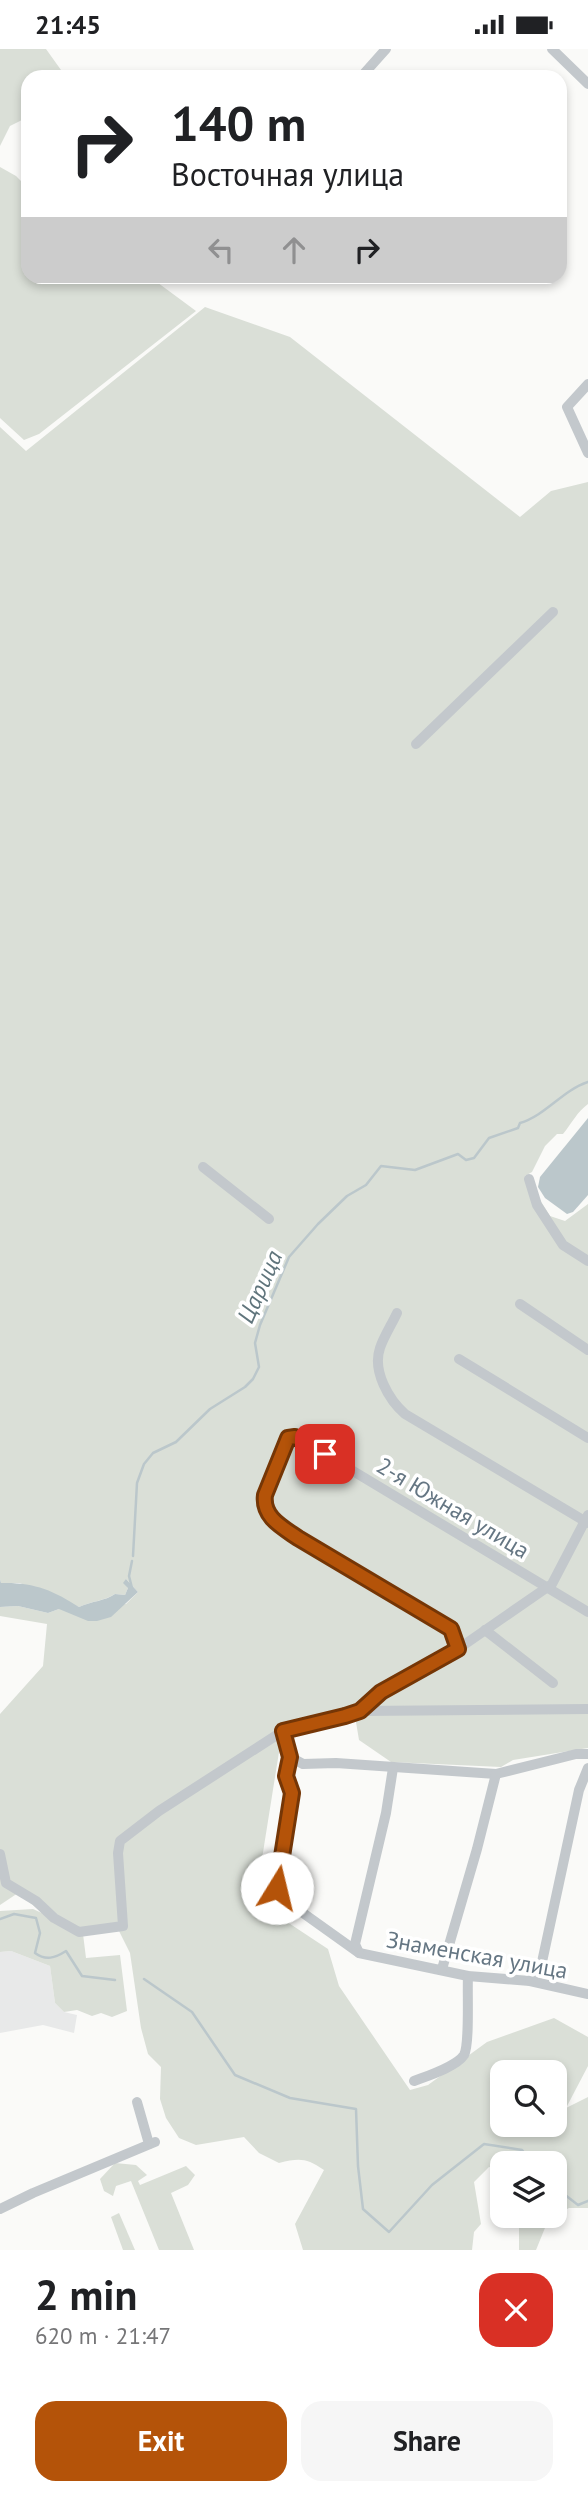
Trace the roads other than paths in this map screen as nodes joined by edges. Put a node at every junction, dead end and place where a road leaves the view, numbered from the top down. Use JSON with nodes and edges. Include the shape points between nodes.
{"nodes":[{"id":1,"x":386,"y":49,"type":"edge"},
{"id":2,"x":552,"y":49,"type":"edge"},
{"id":3,"x":367,"y":70,"type":"edge"},
{"id":4,"x":588,"y":85,"type":"edge"},
{"id":5,"x":588,"y":384,"type":"edge"},
{"id":6,"x":588,"y":453,"type":"edge"},
{"id":7,"x":553,"y":612,"type":"dead end"},
{"id":8,"x":416,"y":744,"type":"dead end"},
{"id":9,"x":203,"y":1167,"type":"dead end"},
{"id":10,"x":528,"y":1179,"type":"dead end"},
{"id":11,"x":269,"y":1219,"type":"dead end"},
{"id":12,"x":588,"y":1261,"type":"edge"},
{"id":13,"x":520,"y":1304,"type":"dead end"},
{"id":14,"x":397,"y":1313,"type":"dead end"},
{"id":15,"x":588,"y":1350,"type":"edge"},
{"id":16,"x":459,"y":1359,"type":"dead end"},
{"id":17,"x":588,"y":1438,"type":"edge"},
{"id":18,"x":587,"y":1520,"type":"edge"},
{"id":19,"x":548,"y":1587,"type":"junction"},
{"id":20,"x":588,"y":1612,"type":"edge"},
{"id":21,"x":485,"y":1630,"type":"junction"},
{"id":22,"x":458,"y":1649,"type":"junction"},
{"id":23,"x":553,"y":1683,"type":"dead end"},
{"id":24,"x":588,"y":1709,"type":"edge"},
{"id":25,"x":360,"y":1711,"type":"junction"},
{"id":26,"x":283,"y":1731,"type":"junction"},
{"id":27,"x":588,"y":1754,"type":"edge"},
{"id":28,"x":290,"y":1757,"type":"junction"},
{"id":29,"x":393,"y":1768,"type":"junction"},
{"id":30,"x":588,"y":1768,"type":"edge"},
{"id":31,"x":496,"y":1774,"type":"junction"},
{"id":32,"x":0,"y":1854,"type":"edge"},
{"id":33,"x":359,"y":1954,"type":"junction"},
{"id":34,"x":442,"y":1969,"type":"junction"},
{"id":35,"x":468,"y":1976,"type":"junction"},
{"id":36,"x":530,"y":1981,"type":"junction"},
{"id":37,"x":588,"y":1994,"type":"edge"},
{"id":38,"x":414,"y":2081,"type":"dead end"},
{"id":39,"x":137,"y":2102,"type":"dead end"},
{"id":40,"x":0,"y":2209,"type":"edge"}],
"edges":[{"from":1,"to":3,"type":"street"},
{"from":2,"to":4,"type":"street"},
{"from":5,"to":6,"type":"street","via":[[567,407]]},
{"from":7,"to":8,"type":"street"},
{"from":9,"to":11,"type":"street"},
{"from":10,"to":12,"type":"street","via":[[537,1205],[563,1245]]},
{"from":13,"to":15,"type":"street"},
{"from":14,"to":18,"type":"street","via":[[379,1350],[378,1366],[393,1404]]},
{"from":16,"to":17,"type":"street"},
{"from":18,"to":19,"type":"street"},
{"from":19,"to":20,"type":"street"},
{"from":19,"to":21,"type":"street"},
{"from":19,"to":22,"type":"street","name":"2-я Южная улица","via":[[295,1437],[288,1438],[265,1495],[264,1503],[275,1522],[451,1629]]},
{"from":21,"to":22,"type":"street"},
{"from":21,"to":23,"type":"street"},
{"from":22,"to":25,"type":"street","via":[[381,1692]]},
{"from":24,"to":25,"type":"street"},
{"from":25,"to":26,"type":"street"},
{"from":26,"to":28,"type":"street"},
{"from":26,"to":32,"type":"street","via":[[120,1841],[123,1926],[79,1932],[54,1918],[6,1883]]},
{"from":27,"to":31,"type":"street"},
{"from":28,"to":29,"type":"street","via":[[303,1764]]},
{"from":28,"to":33,"type":"street","via":[[286,1776],[292,1793],[277,1888],[282,1898]]},
{"from":29,"to":31,"type":"street"},
{"from":29,"to":33,"type":"street","via":[[355,1944]]},
{"from":30,"to":36,"type":"street","via":[[579,1790],[542,1962]]},
{"from":31,"to":34,"type":"street"},
{"from":33,"to":34,"type":"street","name":"Знаменская улица"},
{"from":34,"to":35,"type":"street","name":"Знаменская улица"},
{"from":35,"to":36,"type":"street","name":"Знаменская улица"},
{"from":35,"to":38,"type":"street","via":[[463,2055],[449,2067]]},
{"from":36,"to":37,"type":"street","name":"Знаменская улица"},
{"from":39,"to":40,"type":"street","via":[[152,2143]]}]}
